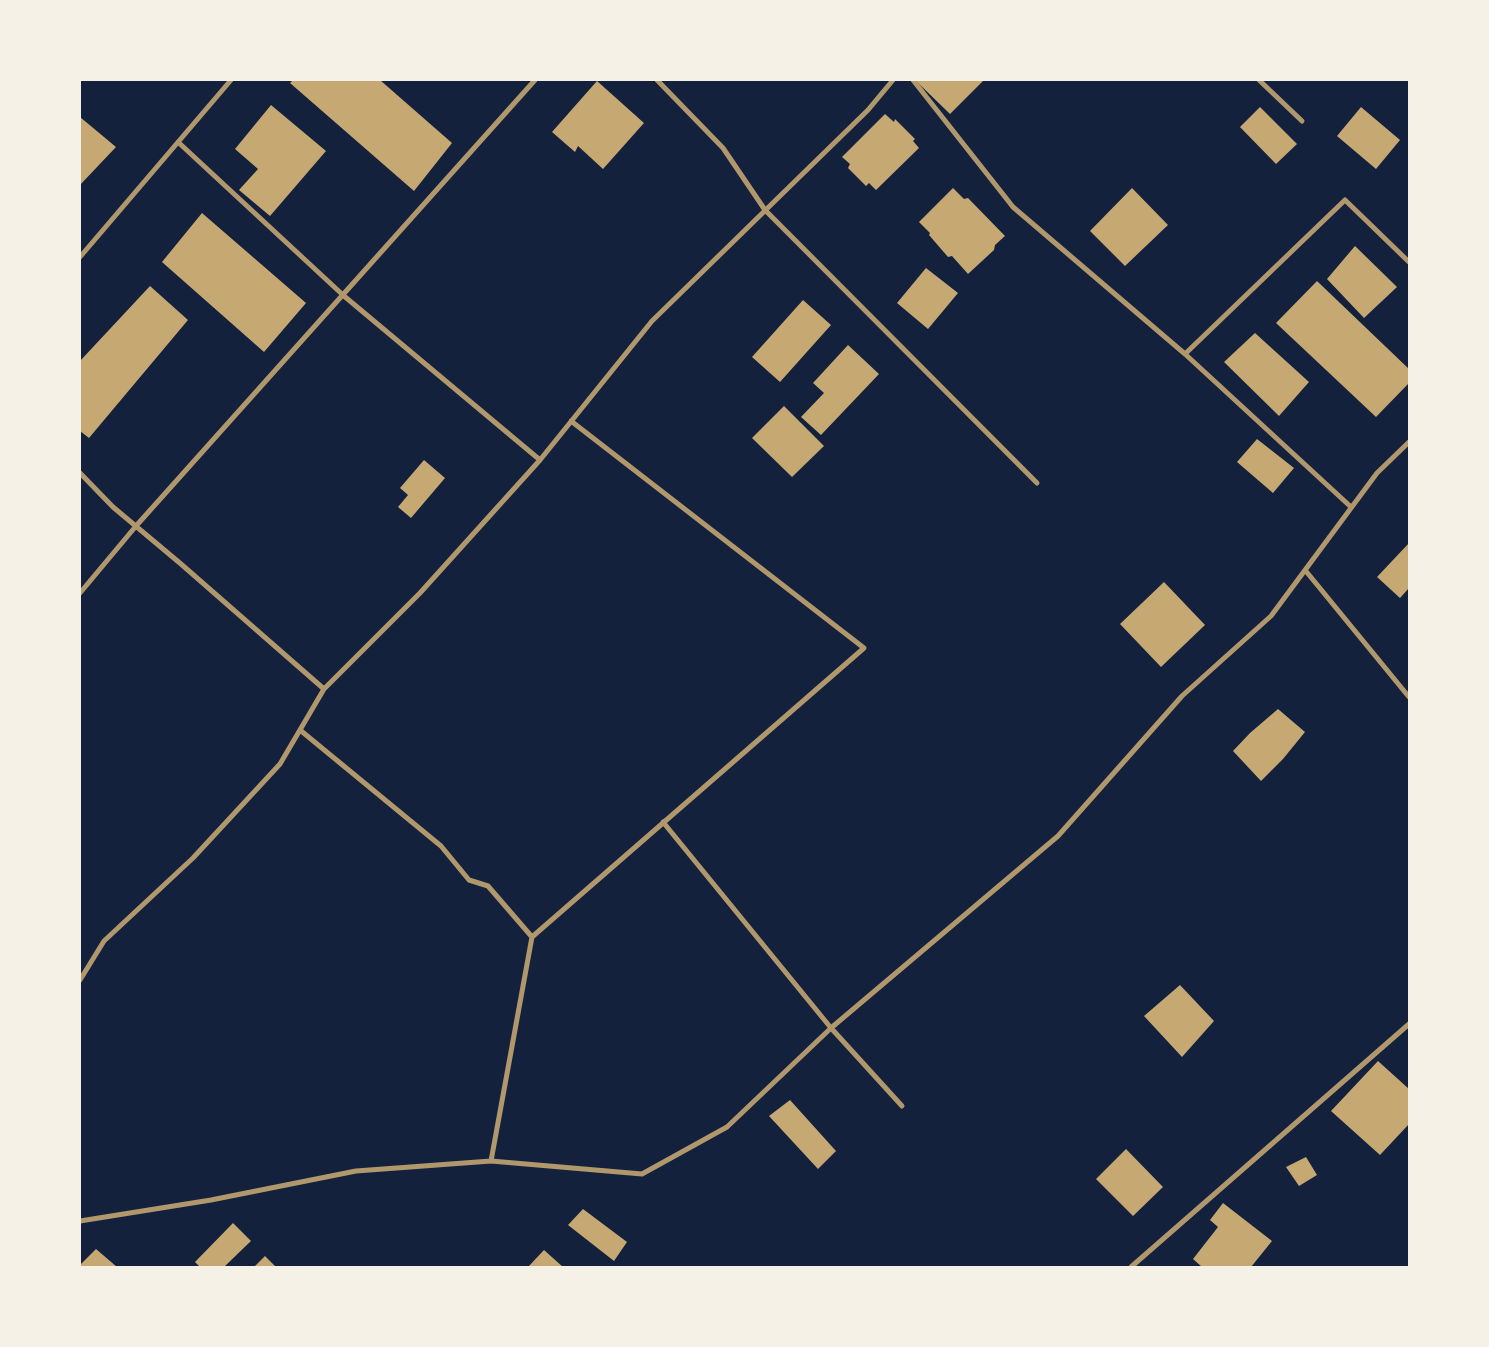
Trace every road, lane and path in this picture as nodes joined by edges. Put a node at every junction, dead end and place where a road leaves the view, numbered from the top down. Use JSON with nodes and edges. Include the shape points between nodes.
{"nodes":[{"id":1,"x":230,"y":80,"type":"edge"},
{"id":2,"x":535,"y":80,"type":"edge"},
{"id":3,"x":657,"y":80,"type":"edge"},
{"id":4,"x":893,"y":80,"type":"edge"},
{"id":5,"x":913,"y":80,"type":"edge"},
{"id":6,"x":1259,"y":80,"type":"edge"},
{"id":7,"x":1302,"y":121,"type":"dead end"},
{"id":8,"x":178,"y":142,"type":"junction"},
{"id":9,"x":765,"y":210,"type":"junction"},
{"id":10,"x":80,"y":257,"type":"edge"},
{"id":11,"x":1409,"y":262,"type":"edge"},
{"id":12,"x":344,"y":296,"type":"junction"},
{"id":13,"x":1185,"y":354,"type":"junction"},
{"id":14,"x":571,"y":421,"type":"junction"},
{"id":15,"x":1409,"y":442,"type":"edge"},
{"id":16,"x":540,"y":460,"type":"junction"},
{"id":17,"x":80,"y":473,"type":"edge"},
{"id":18,"x":1037,"y":483,"type":"dead end"},
{"id":19,"x":1352,"y":507,"type":"junction"},
{"id":20,"x":136,"y":526,"type":"junction"},
{"id":21,"x":1305,"y":570,"type":"junction"},
{"id":22,"x":80,"y":592,"type":"edge"},
{"id":23,"x":324,"y":689,"type":"junction"},
{"id":24,"x":1409,"y":697,"type":"edge"},
{"id":25,"x":300,"y":730,"type":"junction"},
{"id":26,"x":663,"y":822,"type":"junction"},
{"id":27,"x":532,"y":937,"type":"junction"},
{"id":28,"x":80,"y":980,"type":"edge"},
{"id":29,"x":1409,"y":1024,"type":"edge"},
{"id":30,"x":831,"y":1028,"type":"junction"},
{"id":31,"x":902,"y":1106,"type":"dead end"},
{"id":32,"x":491,"y":1161,"type":"junction"},
{"id":33,"x":80,"y":1221,"type":"edge"},
{"id":34,"x":1131,"y":1267,"type":"edge"}],
"edges":[{"from":1,"to":8,"type":"street"},
{"from":2,"to":12,"type":"street"},
{"from":3,"to":9,"type":"street","via":[[723,148]]},
{"from":4,"to":9,"type":"street","via":[[868,110]]},
{"from":5,"to":13,"type":"street","via":[[1013,207]]},
{"from":6,"to":7,"type":"street"},
{"from":8,"to":10,"type":"street"},
{"from":8,"to":12,"type":"street"},
{"from":9,"to":14,"type":"street","via":[[652,321]]},
{"from":9,"to":18,"type":"street"},
{"from":11,"to":13,"type":"street","via":[[1345,200]]},
{"from":12,"to":16,"type":"street"},
{"from":12,"to":20,"type":"street"},
{"from":13,"to":19,"type":"street"},
{"from":14,"to":16,"type":"street"},
{"from":14,"to":26,"type":"street","via":[[864,648]]},
{"from":15,"to":19,"type":"street","via":[[1377,473]]},
{"from":16,"to":23,"type":"street","via":[[420,593]]},
{"from":17,"to":20,"type":"street"},
{"from":19,"to":21,"type":"street"},
{"from":20,"to":22,"type":"street"},
{"from":20,"to":23,"type":"street"},
{"from":21,"to":24,"type":"street"},
{"from":21,"to":30,"type":"street","via":[[1271,616],[1182,696],[1058,836]]},
{"from":23,"to":25,"type":"street"},
{"from":25,"to":27,"type":"street","via":[[441,846],[469,880],[488,886]]},
{"from":25,"to":28,"type":"street","via":[[280,764],[193,858],[104,941]]},
{"from":26,"to":27,"type":"street"},
{"from":26,"to":30,"type":"street"},
{"from":27,"to":32,"type":"street"},
{"from":29,"to":34,"type":"street"},
{"from":30,"to":31,"type":"street"},
{"from":30,"to":32,"type":"street","via":[[727,1127],[642,1174]]},
{"from":32,"to":33,"type":"street","via":[[356,1171],[211,1200]]}]}
